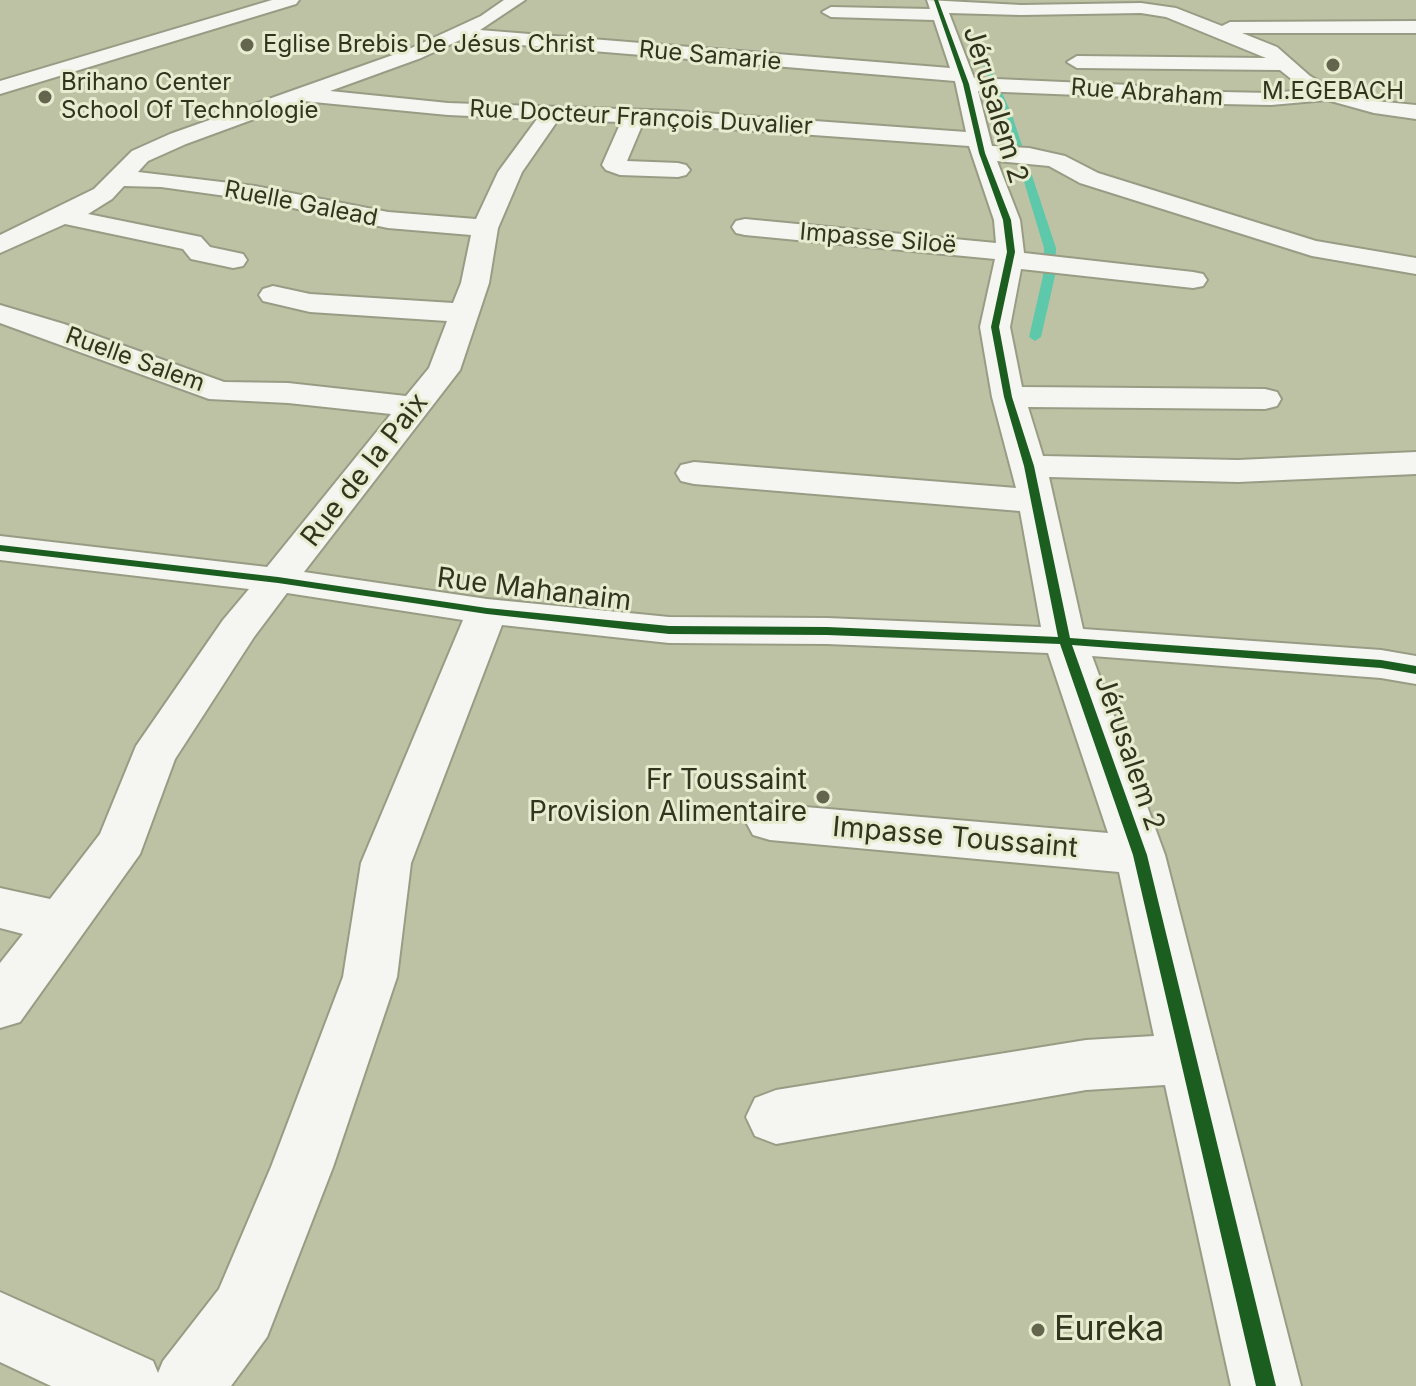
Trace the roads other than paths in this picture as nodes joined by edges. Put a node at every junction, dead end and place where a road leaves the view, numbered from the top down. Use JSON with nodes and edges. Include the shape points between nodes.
{"nodes":[{"id":1,"x":290,"y":0,"type":"edge"},
{"id":2,"x":516,"y":0,"type":"edge"},
{"id":3,"x":939,"y":8,"type":"edge"},
{"id":4,"x":831,"y":12,"type":"dead end"},
{"id":5,"x":1416,"y":27,"type":"edge"},
{"id":6,"x":1218,"y":28,"type":"junction"},
{"id":7,"x":460,"y":34,"type":"junction"},
{"id":8,"x":1053,"y":61,"type":"dead end"},
{"id":9,"x":1283,"y":64,"type":"junction"},
{"id":10,"x":967,"y":69,"type":"junction"},
{"id":11,"x":0,"y":88,"type":"edge"},
{"id":12,"x":1328,"y":94,"type":"junction"},
{"id":13,"x":304,"y":95,"type":"junction"},
{"id":14,"x":553,"y":112,"type":"junction"},
{"id":15,"x":1416,"y":112,"type":"edge"},
{"id":16,"x":635,"y":116,"type":"junction"},
{"id":17,"x":998,"y":150,"type":"junction"},
{"id":18,"x":678,"y":170,"type":"dead end"},
{"id":19,"x":118,"y":179,"type":"junction"},
{"id":20,"x":62,"y":216,"type":"junction"},
{"id":21,"x":745,"y":227,"type":"dead end"},
{"id":22,"x":485,"y":228,"type":"junction"},
{"id":23,"x":0,"y":245,"type":"edge"},
{"id":24,"x":1010,"y":255,"type":"junction"},
{"id":25,"x":233,"y":260,"type":"dead end"},
{"id":26,"x":1416,"y":266,"type":"edge"},
{"id":27,"x":1193,"y":280,"type":"dead end"},
{"id":28,"x":273,"y":295,"type":"dead end"},
{"id":29,"x":465,"y":313,"type":"junction"},
{"id":30,"x":0,"y":314,"type":"edge"},
{"id":31,"x":1008,"y":397,"type":"junction"},
{"id":32,"x":1265,"y":399,"type":"dead end"},
{"id":33,"x":416,"y":407,"type":"junction"},
{"id":34,"x":1416,"y":463,"type":"edge"},
{"id":35,"x":694,"y":473,"type":"dead end"},
{"id":36,"x":1032,"y":483,"type":"junction"},
{"id":37,"x":0,"y":548,"type":"edge"},
{"id":38,"x":278,"y":580,"type":"junction"},
{"id":39,"x":487,"y":611,"type":"junction"},
{"id":40,"x":1065,"y":641,"type":"junction"},
{"id":41,"x":1416,"y":670,"type":"edge"},
{"id":42,"x":770,"y":822,"type":"dead end"},
{"id":43,"x":1140,"y":855,"type":"junction"},
{"id":44,"x":0,"y":908,"type":"edge"},
{"id":45,"x":61,"y":922,"type":"junction"},
{"id":46,"x":0,"y":1005,"type":"edge"},
{"id":47,"x":1187,"y":1059,"type":"junction"},
{"id":48,"x":776,"y":1117,"type":"dead end"},
{"id":49,"x":0,"y":1326,"type":"edge"},
{"id":50,"x":128,"y":1386,"type":"edge"},
{"id":51,"x":188,"y":1386,"type":"edge"},
{"id":52,"x":1266,"y":1386,"type":"edge"}],
"edges":[{"from":1,"to":11,"type":"street"},
{"from":2,"to":7,"type":"street"},
{"from":3,"to":4,"type":"street"},
{"from":3,"to":6,"type":"street","via":[[1141,8]]},
{"from":3,"to":10,"type":"street","name":"Jérusalem 2"},
{"from":5,"to":6,"type":"street"},
{"from":6,"to":9,"type":"street","via":[[1270,51]]},
{"from":7,"to":10,"type":"street","name":"Rue Samarie"},
{"from":7,"to":13,"type":"street"},
{"from":8,"to":9,"type":"street"},
{"from":9,"to":12,"type":"street"},
{"from":10,"to":12,"type":"street","name":"Rue Abraham","via":[[1083,88],[1199,98]]},
{"from":10,"to":17,"type":"street","name":"Jérusalem 2"},
{"from":12,"to":15,"type":"street"},
{"from":13,"to":14,"type":"street","name":"Rue Docteur François Duvalier","via":[[448,109]]},
{"from":13,"to":19,"type":"street","via":[[140,156]]},
{"from":14,"to":16,"type":"street","name":"Rue Docteur François Duvalier"},
{"from":14,"to":22,"type":"street","name":"Rue de la Paix","via":[[510,172]]},
{"from":16,"to":17,"type":"street","name":"Rue Docteur François Duvalier","via":[[835,127]]},
{"from":16,"to":18,"type":"street","via":[[614,165]]},
{"from":17,"to":24,"type":"street","name":"Jérusalem 2"},
{"from":17,"to":26,"type":"street","name":"Rue Docteur François Duvalier","via":[[1057,161],[1089,178],[1312,248]]},
{"from":19,"to":20,"type":"street","via":[[103,194]]},
{"from":19,"to":22,"type":"street","name":"Ruelle Galead","via":[[255,193],[388,220]]},
{"from":20,"to":23,"type":"street"},
{"from":20,"to":25,"type":"street","via":[[192,243],[201,253]]},
{"from":21,"to":24,"type":"street","name":"Impasse Siloë"},
{"from":22,"to":29,"type":"street","name":"Rue de la Paix"},
{"from":24,"to":27,"type":"street","name":"Impasse Siloë"},
{"from":24,"to":31,"type":"street","name":"Jérusalem 2","via":[[995,327]]},
{"from":28,"to":29,"type":"street","via":[[310,303]]},
{"from":29,"to":33,"type":"street","name":"Rue de la Paix","via":[[444,370]]},
{"from":30,"to":33,"type":"street","name":"Ruelle Salem","via":[[220,392],[288,393]]},
{"from":31,"to":32,"type":"street"},
{"from":31,"to":36,"type":"street","name":"Jérusalem 2"},
{"from":33,"to":38,"type":"street","name":"Rue de la Paix"},
{"from":34,"to":36,"type":"street"},
{"from":35,"to":36,"type":"street"},
{"from":36,"to":40,"type":"street","name":"Jérusalem 2"},
{"from":37,"to":38,"type":"street","name":"Rue Mahanaim"},
{"from":38,"to":39,"type":"street","name":"Rue Mahanaim"},
{"from":38,"to":45,"type":"street","name":"Rue de la Paix","via":[[238,629],[152,757],[122,841]]},
{"from":39,"to":40,"type":"street","name":"Rue Mahanaim","via":[[669,630]]},
{"from":39,"to":51,"type":"street","via":[[386,863],[370,977],[302,1167],[243,1313]]},
{"from":40,"to":41,"type":"street","name":"Rue Mahanaim"},
{"from":40,"to":43,"type":"street","name":"Jérusalem 2"},
{"from":42,"to":43,"type":"street","name":"Impasse Toussaint"},
{"from":43,"to":47,"type":"street","name":"Jérusalem 2"},
{"from":44,"to":45,"type":"street"},
{"from":45,"to":46,"type":"street","name":"Rue de la Paix"},
{"from":47,"to":48,"type":"street","via":[[1086,1065]]},
{"from":47,"to":52,"type":"street","name":"Jérusalem 2"},
{"from":49,"to":50,"type":"street"}]}
